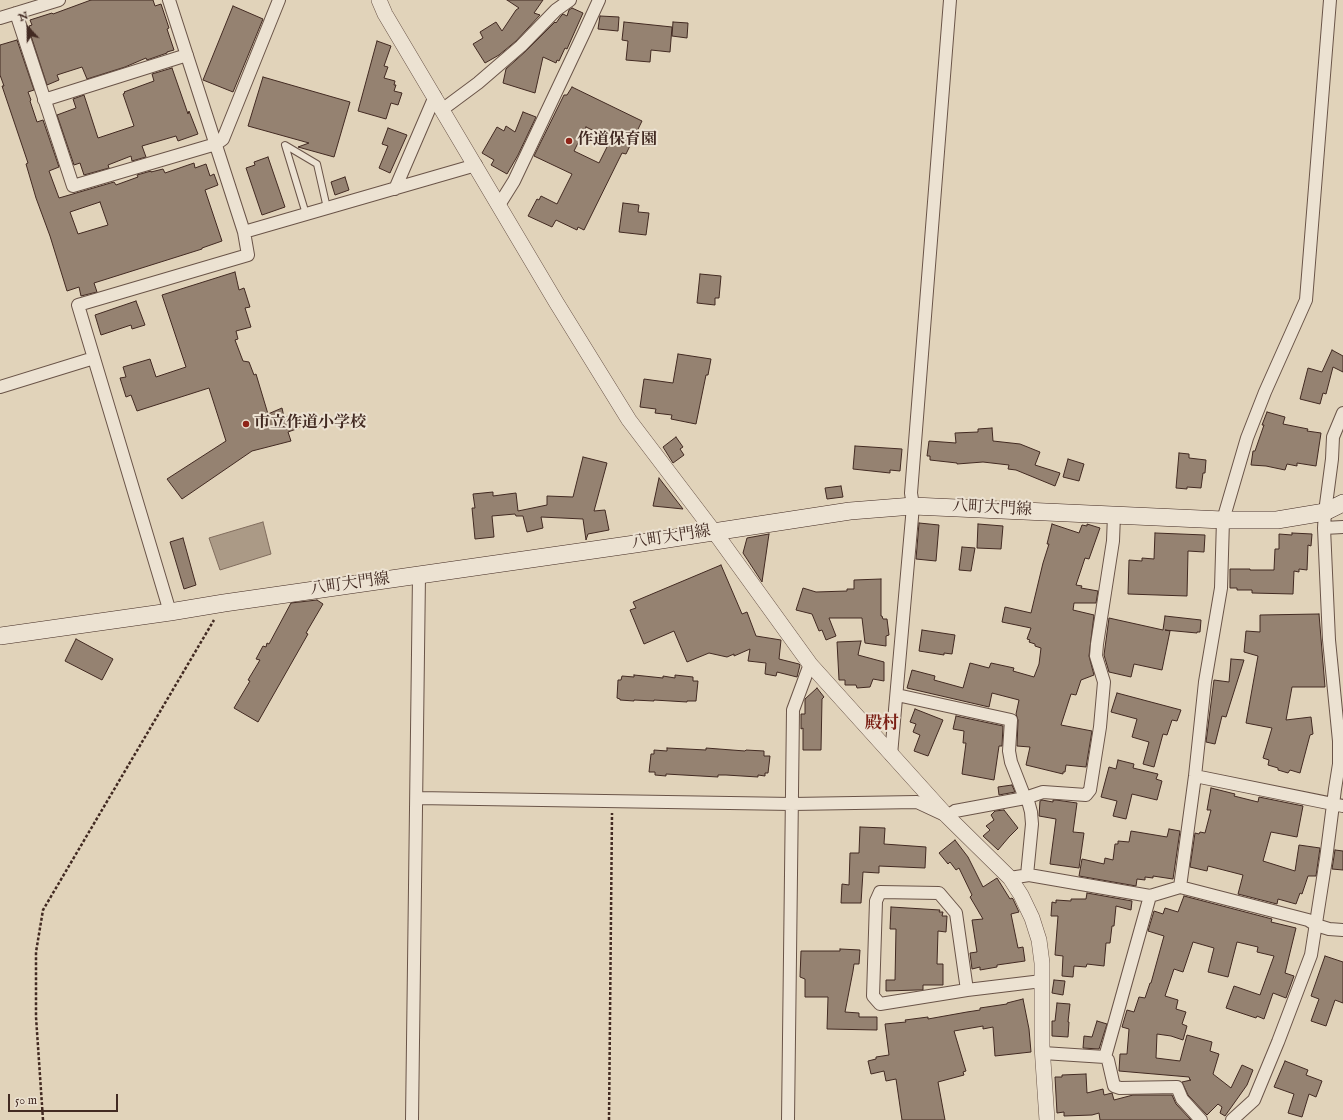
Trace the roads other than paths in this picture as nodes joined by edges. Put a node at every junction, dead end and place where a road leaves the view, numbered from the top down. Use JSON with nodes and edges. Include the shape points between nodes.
{"nodes":[{"id":1,"x":59,"y":0,"type":"edge"},
{"id":2,"x":169,"y":0,"type":"edge"},
{"id":3,"x":279,"y":0,"type":"edge"},
{"id":4,"x":378,"y":0,"type":"edge"},
{"id":5,"x":570,"y":0,"type":"edge"},
{"id":6,"x":598,"y":0,"type":"edge"},
{"id":7,"x":950,"y":0,"type":"edge"},
{"id":8,"x":1330,"y":0,"type":"edge"},
{"id":9,"x":16,"y":14,"type":"junction"},
{"id":10,"x":0,"y":18,"type":"edge"},
{"id":11,"x":186,"y":55,"type":"junction"},
{"id":12,"x":435,"y":96,"type":"junction"},
{"id":13,"x":44,"y":100,"type":"junction"},
{"id":14,"x":442,"y":109,"type":"junction"},
{"id":15,"x":216,"y":144,"type":"junction"},
{"id":16,"x":476,"y":165,"type":"junction"},
{"id":17,"x":395,"y":189,"type":"junction"},
{"id":18,"x":499,"y":205,"type":"junction"},
{"id":19,"x":327,"y":208,"type":"junction"},
{"id":20,"x":306,"y":214,"type":"junction"},
{"id":21,"x":244,"y":232,"type":"junction"},
{"id":22,"x":94,"y":358,"type":"junction"},
{"id":23,"x":0,"y":387,"type":"edge"},
{"id":24,"x":1343,"y":413,"type":"edge"},
{"id":25,"x":1343,"y":503,"type":"edge"},
{"id":26,"x":913,"y":506,"type":"junction"},
{"id":27,"x":1114,"y":515,"type":"junction"},
{"id":28,"x":1223,"y":520,"type":"junction"},
{"id":29,"x":1324,"y":520,"type":"junction"},
{"id":30,"x":1343,"y":527,"type":"edge"},
{"id":31,"x":713,"y":532,"type":"junction"},
{"id":32,"x":419,"y":575,"type":"junction"},
{"id":33,"x":170,"y":612,"type":"junction"},
{"id":34,"x":0,"y":636,"type":"edge"},
{"id":35,"x":810,"y":664,"type":"junction"},
{"id":36,"x":896,"y":694,"type":"junction"},
{"id":37,"x":891,"y":755,"type":"junction"},
{"id":38,"x":1195,"y":776,"type":"junction"},
{"id":39,"x":417,"y":798,"type":"junction"},
{"id":40,"x":1026,"y":798,"type":"junction"},
{"id":41,"x":792,"y":804,"type":"junction"},
{"id":42,"x":1338,"y":805,"type":"edge"},
{"id":43,"x":947,"y":816,"type":"junction"},
{"id":44,"x":1027,"y":875,"type":"junction"},
{"id":45,"x":1010,"y":878,"type":"junction"},
{"id":46,"x":1180,"y":887,"type":"junction"},
{"id":47,"x":1150,"y":896,"type":"junction"},
{"id":48,"x":1316,"y":925,"type":"junction"},
{"id":49,"x":1343,"y":930,"type":"edge"},
{"id":50,"x":1042,"y":981,"type":"junction"},
{"id":51,"x":967,"y":990,"type":"junction"},
{"id":52,"x":1043,"y":1053,"type":"junction"},
{"id":53,"x":1105,"y":1057,"type":"junction"},
{"id":54,"x":412,"y":1120,"type":"edge"},
{"id":55,"x":788,"y":1120,"type":"edge"},
{"id":56,"x":1047,"y":1120,"type":"edge"},
{"id":57,"x":1201,"y":1120,"type":"edge"},
{"id":58,"x":1232,"y":1120,"type":"edge"}],
"edges":[{"from":1,"to":9,"type":"street"},
{"from":2,"to":11,"type":"street"},
{"from":3,"to":15,"type":"street","via":[[224,139]]},
{"from":4,"to":12,"type":"street"},
{"from":5,"to":14,"type":"street","via":[[556,10],[510,55]]},
{"from":6,"to":18,"type":"street","via":[[514,181]]},
{"from":7,"to":26,"type":"street"},
{"from":8,"to":28,"type":"street","via":[[1306,300],[1247,438]]},
{"from":9,"to":10,"type":"street"},
{"from":9,"to":13,"type":"street"},
{"from":11,"to":13,"type":"street"},
{"from":11,"to":15,"type":"street"},
{"from":12,"to":14,"type":"street"},
{"from":12,"to":17,"type":"street"},
{"from":13,"to":15,"type":"street","via":[[73,186]]},
{"from":14,"to":16,"type":"street"},
{"from":15,"to":21,"type":"street"},
{"from":16,"to":17,"type":"street"},
{"from":16,"to":18,"type":"street"},
{"from":17,"to":19,"type":"street"},
{"from":18,"to":31,"type":"street","via":[[630,420]]},
{"from":19,"to":20,"type":"street"},
{"from":19,"to":20,"type":"lane","via":[[317,164],[284,145]]},
{"from":20,"to":21,"type":"street"},
{"from":21,"to":22,"type":"street","via":[[248,256],[78,305]]},
{"from":22,"to":23,"type":"street"},
{"from":22,"to":33,"type":"street"},
{"from":24,"to":29,"type":"street","via":[[1333,437]]},
{"from":25,"to":29,"type":"main road","name":"八町大門線"},
{"from":26,"to":27,"type":"main road","name":"八町大門線"},
{"from":26,"to":31,"type":"main road","name":"八町大門線","via":[[850,511]]},
{"from":26,"to":36,"type":"street"},
{"from":27,"to":28,"type":"main road","name":"八町大門線"},
{"from":27,"to":40,"type":"street","via":[[1113,541],[1096,644],[1096,656],[1104,682],[1090,790],[1086,795],[1043,792]]},
{"from":28,"to":29,"type":"main road","name":"八町大門線"},
{"from":28,"to":38,"type":"street","via":[[1221,588],[1205,682]]},
{"from":29,"to":30,"type":"street"},
{"from":29,"to":42,"type":"street","via":[[1329,640],[1339,741],[1335,789]]},
{"from":31,"to":32,"type":"main road","name":"八町大門線"},
{"from":31,"to":35,"type":"street"},
{"from":32,"to":33,"type":"main road","name":"八町大門線"},
{"from":32,"to":39,"type":"street"},
{"from":33,"to":34,"type":"main road","name":"八町大門線"},
{"from":35,"to":37,"type":"street"},
{"from":35,"to":41,"type":"street","via":[[793,710]]},
{"from":36,"to":37,"type":"street"},
{"from":36,"to":40,"type":"street","via":[[1011,720],[1011,762]]},
{"from":37,"to":43,"type":"street"},
{"from":38,"to":42,"type":"street"},
{"from":38,"to":46,"type":"street"},
{"from":39,"to":41,"type":"street"},
{"from":39,"to":54,"type":"street"},
{"from":40,"to":43,"type":"street","via":[[955,811]]},
{"from":40,"to":44,"type":"street","via":[[1032,824]]},
{"from":41,"to":43,"type":"street","via":[[916,802]]},
{"from":41,"to":55,"type":"street"},
{"from":42,"to":48,"type":"street"},
{"from":43,"to":45,"type":"street"},
{"from":44,"to":45,"type":"street"},
{"from":44,"to":47,"type":"street"},
{"from":45,"to":50,"type":"street","via":[[1032,918],[1039,940]]},
{"from":46,"to":47,"type":"street"},
{"from":46,"to":48,"type":"street","via":[[1308,920]]},
{"from":47,"to":53,"type":"street"},
{"from":48,"to":49,"type":"street"},
{"from":48,"to":58,"type":"street","via":[[1311,955],[1254,1100]]},
{"from":50,"to":51,"type":"street"},
{"from":50,"to":52,"type":"street"},
{"from":51,"to":51,"type":"street","via":[[880,1004],[873,996],[876,902],[880,892],[939,893],[956,913]]},
{"from":52,"to":53,"type":"street"},
{"from":52,"to":56,"type":"street"},
{"from":53,"to":57,"type":"street","via":[[1114,1086],[1176,1087]]}]}
